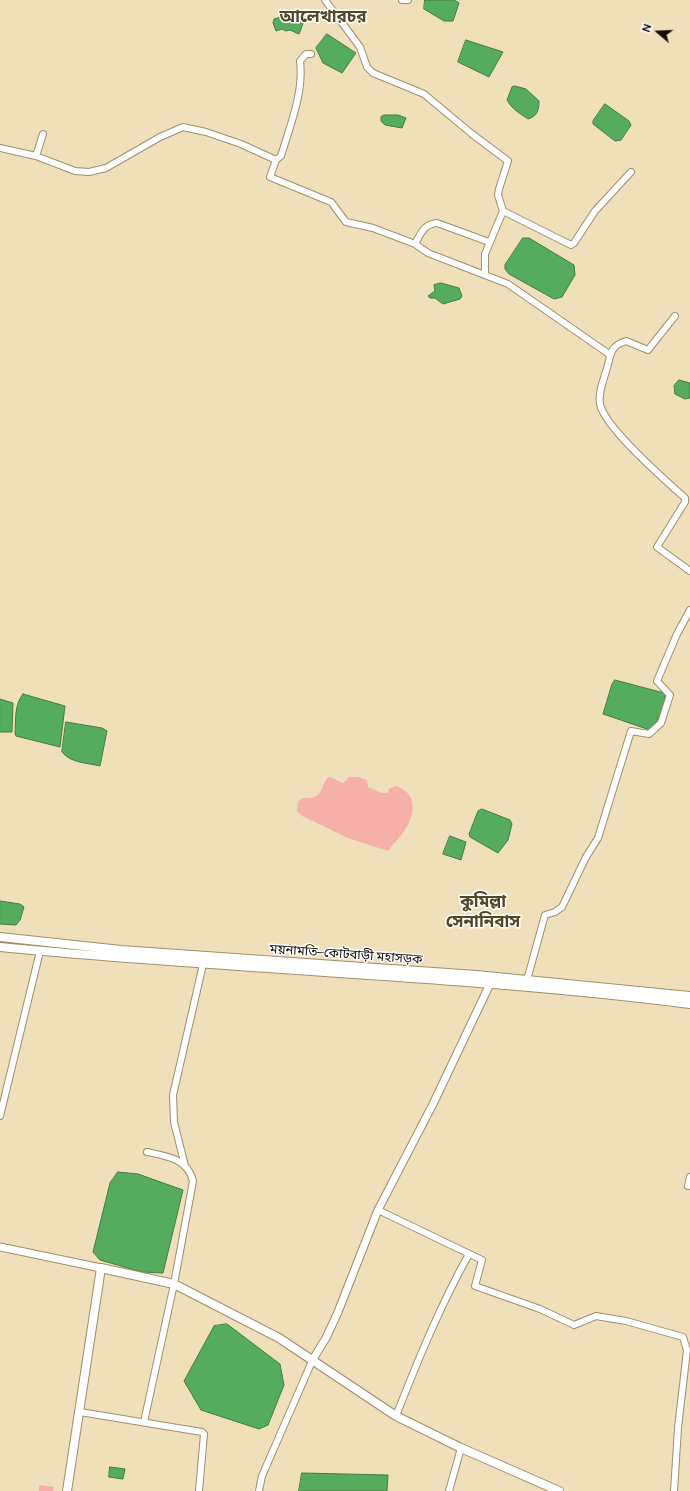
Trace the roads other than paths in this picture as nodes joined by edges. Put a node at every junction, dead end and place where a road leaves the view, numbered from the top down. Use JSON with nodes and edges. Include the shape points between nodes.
{"nodes":[{"id":1,"x":326,"y":0,"type":"edge"},
{"id":2,"x":402,"y":0,"type":"edge"},
{"id":3,"x":408,"y":0,"type":"edge"},
{"id":4,"x":311,"y":54,"type":"dead end"},
{"id":5,"x":43,"y":134,"type":"dead end"},
{"id":6,"x":0,"y":148,"type":"edge"},
{"id":7,"x":36,"y":156,"type":"junction"},
{"id":8,"x":276,"y":160,"type":"junction"},
{"id":9,"x":631,"y":172,"type":"dead end"},
{"id":10,"x":503,"y":211,"type":"junction"},
{"id":11,"x":489,"y":242,"type":"junction"},
{"id":12,"x":415,"y":244,"type":"junction"},
{"id":13,"x":485,"y":274,"type":"junction"},
{"id":14,"x":675,"y":316,"type":"dead end"},
{"id":15,"x":609,"y":354,"type":"junction"},
{"id":16,"x":690,"y":571,"type":"edge"},
{"id":17,"x":690,"y":610,"type":"edge"},
{"id":18,"x":0,"y":937,"type":"edge"},
{"id":19,"x":0,"y":947,"type":"edge"},
{"id":20,"x":40,"y":951,"type":"junction"},
{"id":21,"x":204,"y":960,"type":"junction"},
{"id":22,"x":490,"y":980,"type":"junction"},
{"id":23,"x":527,"y":980,"type":"junction"},
{"id":24,"x":690,"y":996,"type":"edge"},
{"id":25,"x":690,"y":1004,"type":"edge"},
{"id":26,"x":0,"y":1116,"type":"edge"},
{"id":27,"x":147,"y":1152,"type":"dead end"},
{"id":28,"x":185,"y":1166,"type":"junction"},
{"id":29,"x":690,"y":1177,"type":"edge"},
{"id":30,"x":688,"y":1186,"type":"dead end"},
{"id":31,"x":378,"y":1210,"type":"junction"},
{"id":32,"x":0,"y":1247,"type":"edge"},
{"id":33,"x":469,"y":1254,"type":"junction"},
{"id":34,"x":101,"y":1268,"type":"junction"},
{"id":35,"x":174,"y":1284,"type":"junction"},
{"id":36,"x":313,"y":1359,"type":"junction"},
{"id":37,"x":80,"y":1412,"type":"junction"},
{"id":38,"x":396,"y":1416,"type":"junction"},
{"id":39,"x":144,"y":1422,"type":"junction"},
{"id":40,"x":461,"y":1448,"type":"junction"},
{"id":41,"x":67,"y":1491,"type":"edge"},
{"id":42,"x":199,"y":1491,"type":"edge"},
{"id":43,"x":259,"y":1491,"type":"edge"},
{"id":44,"x":449,"y":1491,"type":"edge"},
{"id":45,"x":559,"y":1491,"type":"edge"},
{"id":46,"x":674,"y":1491,"type":"edge"}],
"edges":[{"from":1,"to":10,"type":"street","via":[[360,47],[367,67],[373,73],[424,94],[507,159],[498,195]]},
{"from":2,"to":3,"type":"street"},
{"from":4,"to":8,"type":"street","via":[[306,54],[300,61],[301,73],[294,109],[281,156]]},
{"from":5,"to":7,"type":"street"},
{"from":6,"to":7,"type":"street"},
{"from":7,"to":8,"type":"street","via":[[75,171],[89,172],[106,168],[183,127],[241,144]]},
{"from":8,"to":12,"type":"street","via":[[270,176],[332,202],[346,222],[373,228]]},
{"from":9,"to":10,"type":"street","via":[[595,211],[571,245]]},
{"from":10,"to":11,"type":"street"},
{"from":11,"to":12,"type":"street","via":[[437,224],[429,224]]},
{"from":11,"to":13,"type":"street","via":[[485,254]]},
{"from":12,"to":13,"type":"street","via":[[428,253]]},
{"from":13,"to":15,"type":"street","via":[[508,284]]},
{"from":14,"to":15,"type":"street","via":[[648,350],[626,341],[620,343]]},
{"from":15,"to":16,"type":"street","via":[[600,404],[605,416],[643,460],[685,498],[657,547]]},
{"from":17,"to":23,"type":"street","via":[[657,681],[670,695],[661,723],[649,734],[631,731],[598,838],[562,907],[545,915]]},
{"from":18,"to":21,"type":"main road","name":"ময়নামতি–কোটবাড়ী মহাসড়ক"},
{"from":19,"to":20,"type":"main road","name":"ময়নামতি–কোটবাড়ী মহাসড়ক"},
{"from":20,"to":21,"type":"main road","name":"ময়নামতি–কোটবাড়ী মহাসড়ক","via":[[135,960]]},
{"from":20,"to":26,"type":"street"},
{"from":21,"to":22,"type":"main road","name":"ময়নামতি–কোটবাড়ী মহাসড়ক"},
{"from":21,"to":28,"type":"street","via":[[172,1096],[174,1122]]},
{"from":22,"to":23,"type":"main road","name":"ময়নামতি–কোটবাড়ী মহাসড়ক"},
{"from":22,"to":25,"type":"main road","name":"ময়নামতি–কোটবাড়ী মহাসড়ক"},
{"from":22,"to":31,"type":"street","via":[[433,1104]]},
{"from":23,"to":24,"type":"main road","name":"ময়নামতি–কোটবাড়ী মহাসড়ক"},
{"from":27,"to":28,"type":"street","via":[[168,1156]]},
{"from":28,"to":35,"type":"street","via":[[190,1171],[193,1181]]},
{"from":29,"to":30,"type":"street"},
{"from":31,"to":33,"type":"street"},
{"from":31,"to":36,"type":"street","via":[[338,1312]]},
{"from":32,"to":34,"type":"street"},
{"from":33,"to":38,"type":"street","via":[[423,1347]]},
{"from":33,"to":46,"type":"street","via":[[482,1260],[475,1286],[540,1309],[574,1325],[596,1316],[626,1321],[683,1337],[687,1350]]},
{"from":34,"to":35,"type":"main road"},
{"from":34,"to":37,"type":"main road"},
{"from":35,"to":36,"type":"main road","via":[[279,1338]]},
{"from":35,"to":39,"type":"street"},
{"from":36,"to":38,"type":"main road"},
{"from":36,"to":43,"type":"street","via":[[262,1476]]},
{"from":37,"to":39,"type":"street"},
{"from":37,"to":41,"type":"main road"},
{"from":38,"to":40,"type":"main road"},
{"from":39,"to":42,"type":"street","via":[[204,1434]]},
{"from":40,"to":44,"type":"street"},
{"from":40,"to":45,"type":"main road"}]}
